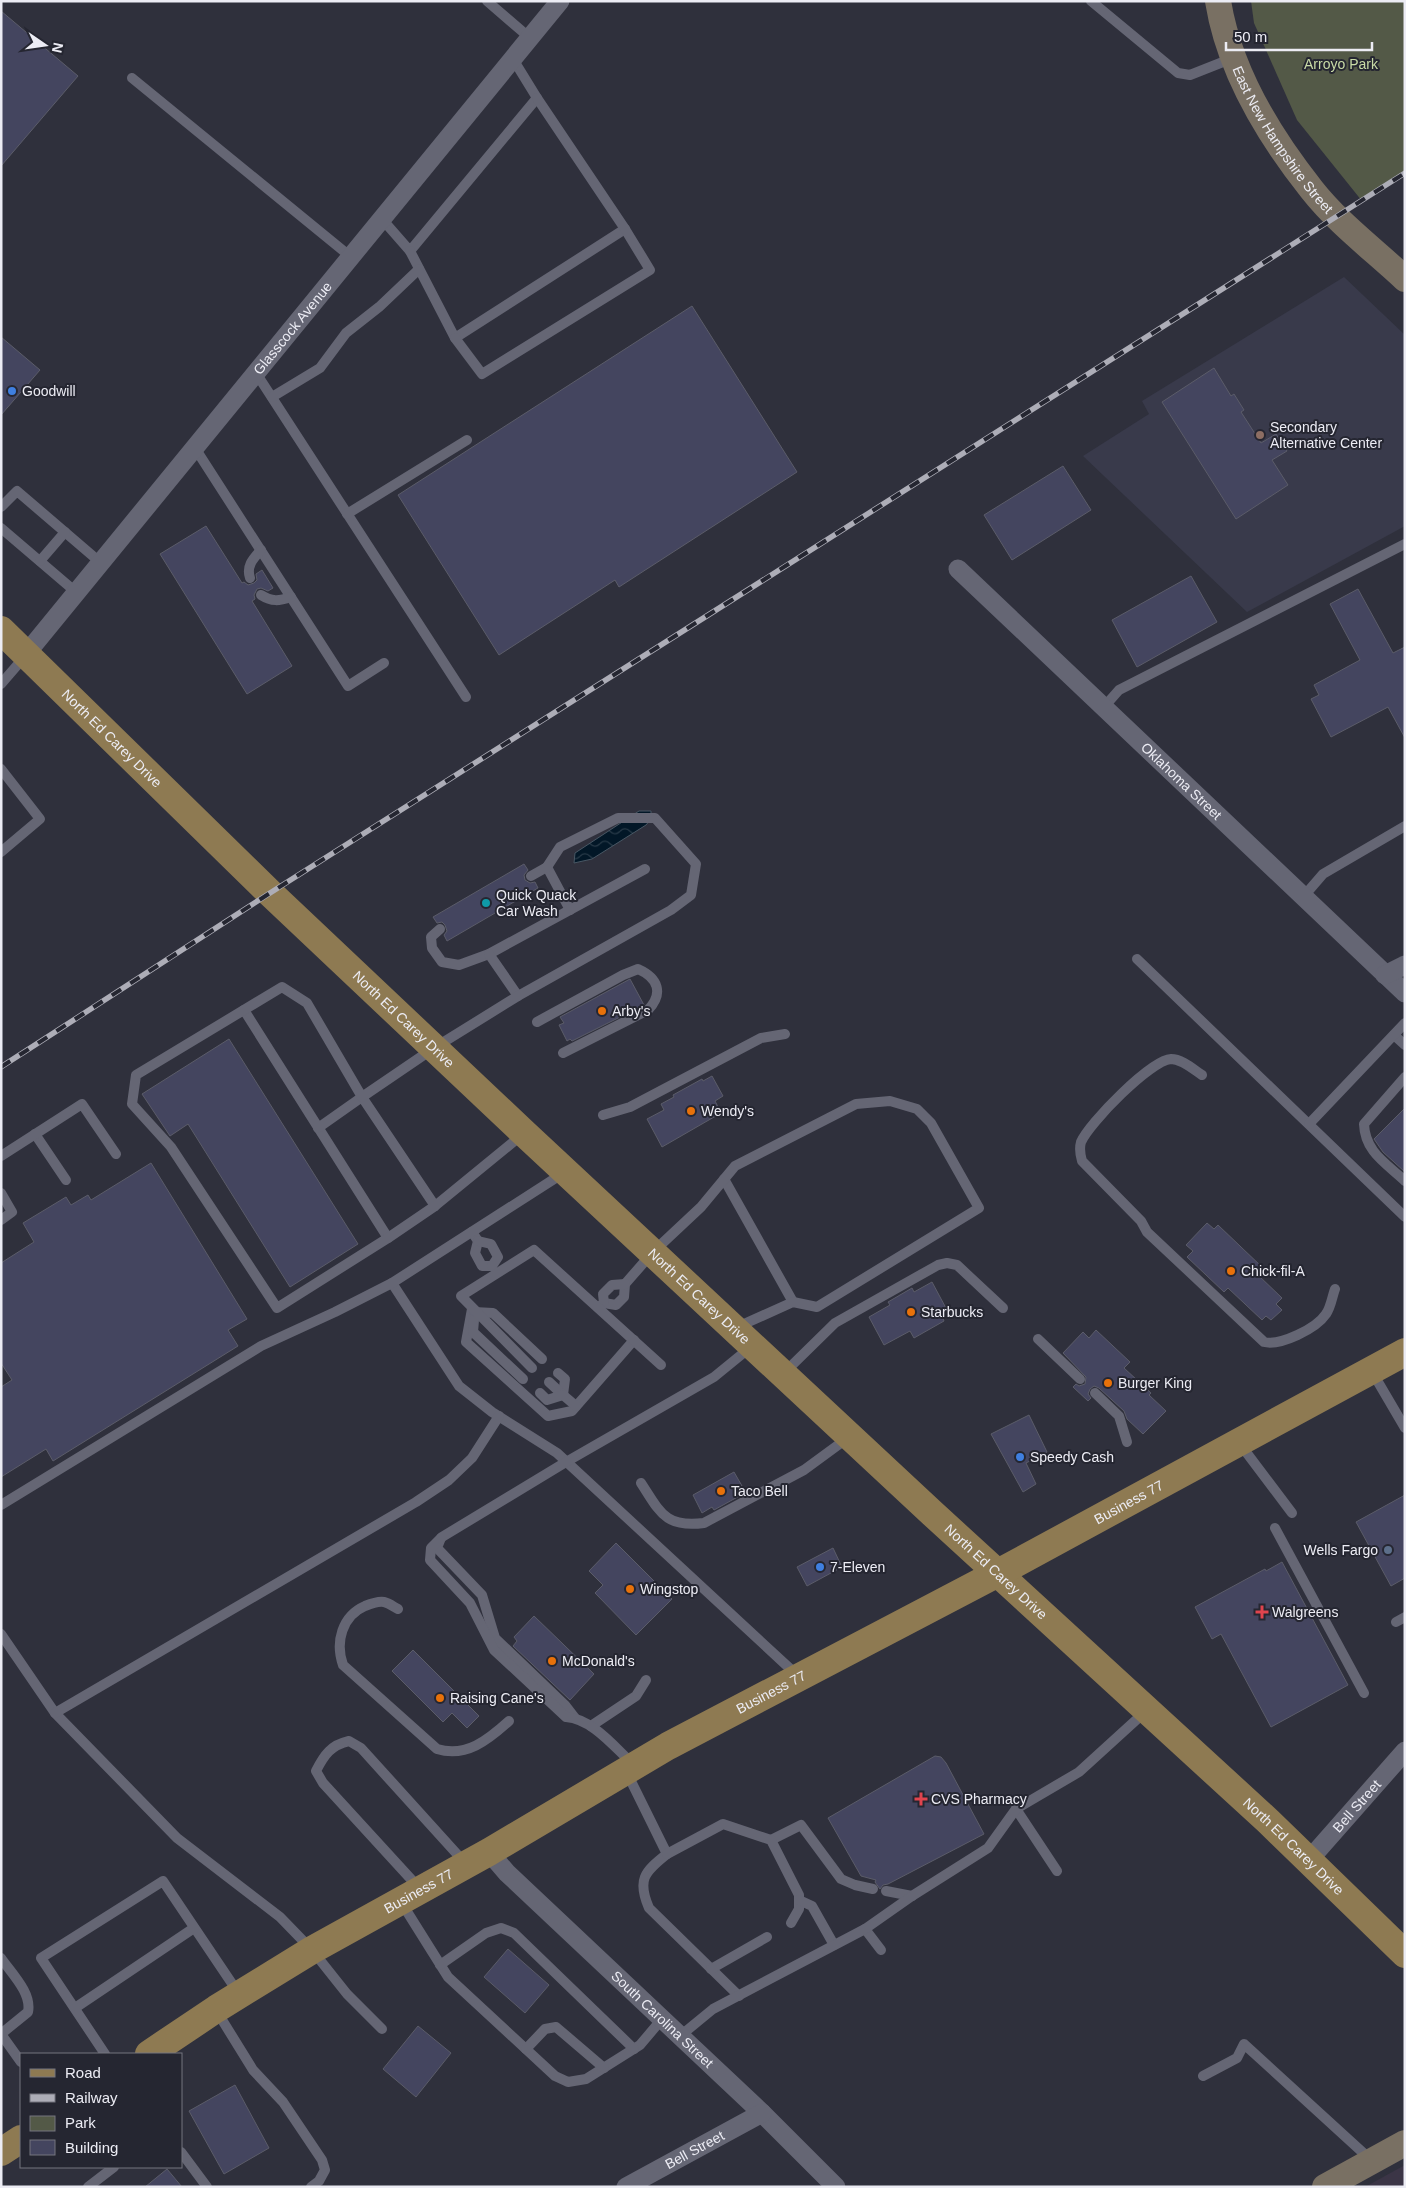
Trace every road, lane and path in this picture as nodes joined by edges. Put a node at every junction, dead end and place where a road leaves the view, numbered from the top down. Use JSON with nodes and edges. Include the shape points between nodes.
{"nodes":[{"id":1,"x":487,"y":1,"type":"edge"},
{"id":2,"x":560,"y":1,"type":"edge"},
{"id":3,"x":1091,"y":1,"type":"edge"},
{"id":4,"x":1218,"y":1,"type":"edge"},
{"id":5,"x":530,"y":38,"type":"junction"},
{"id":6,"x":1234,"y":58,"type":"junction"},
{"id":7,"x":513,"y":59,"type":"junction"},
{"id":8,"x":132,"y":78,"type":"dead end"},
{"id":9,"x":537,"y":98,"type":"junction"},
{"id":10,"x":382,"y":219,"type":"junction"},
{"id":11,"x":625,"y":229,"type":"junction"},
{"id":12,"x":410,"y":251,"type":"junction"},
{"id":13,"x":351,"y":257,"type":"junction"},
{"id":14,"x":419,"y":268,"type":"junction"},
{"id":15,"x":1405,"y":279,"type":"edge"},
{"id":16,"x":456,"y":338,"type":"junction"},
{"id":17,"x":256,"y":373,"type":"junction"},
{"id":18,"x":272,"y":397,"type":"junction"},
{"id":19,"x":467,"y":440,"type":"dead end"},
{"id":20,"x":195,"y":448,"type":"junction"},
{"id":21,"x":1,"y":507,"type":"edge"},
{"id":22,"x":348,"y":514,"type":"junction"},
{"id":23,"x":1,"y":528,"type":"edge"},
{"id":24,"x":65,"y":532,"type":"junction"},
{"id":25,"x":1405,"y":544,"type":"edge"},
{"id":26,"x":261,"y":550,"type":"junction"},
{"id":27,"x":40,"y":561,"type":"junction"},
{"id":28,"x":101,"y":564,"type":"junction"},
{"id":29,"x":958,"y":569,"type":"dead end"},
{"id":30,"x":250,"y":578,"type":"dead end"},
{"id":31,"x":77,"y":593,"type":"junction"},
{"id":32,"x":261,"y":595,"type":"dead end"},
{"id":33,"x":291,"y":597,"type":"junction"},
{"id":34,"x":1,"y":630,"type":"edge"},
{"id":35,"x":26,"y":654,"type":"junction"},
{"id":36,"x":384,"y":663,"type":"dead end"},
{"id":37,"x":1,"y":684,"type":"edge"},
{"id":38,"x":466,"y":697,"type":"dead end"},
{"id":39,"x":1104,"y":707,"type":"junction"},
{"id":40,"x":1,"y":769,"type":"edge"},
{"id":41,"x":1405,"y":826,"type":"edge"},
{"id":42,"x":1,"y":852,"type":"edge"},
{"id":43,"x":546,"y":867,"type":"junction"},
{"id":44,"x":644,"y":869,"type":"dead end"},
{"id":45,"x":531,"y":876,"type":"dead end"},
{"id":46,"x":1304,"y":896,"type":"junction"},
{"id":47,"x":570,"y":910,"type":"junction"},
{"id":48,"x":440,"y":929,"type":"dead end"},
{"id":49,"x":489,"y":954,"type":"junction"},
{"id":50,"x":1137,"y":959,"type":"dead end"},
{"id":51,"x":1405,"y":965,"type":"edge"},
{"id":52,"x":1385,"y":975,"type":"junction"},
{"id":53,"x":1405,"y":993,"type":"edge"},
{"id":54,"x":518,"y":996,"type":"junction"},
{"id":55,"x":244,"y":1010,"type":"junction"},
{"id":56,"x":538,"y":1022,"type":"dead end"},
{"id":57,"x":1405,"y":1023,"type":"edge"},
{"id":58,"x":784,"y":1034,"type":"dead end"},
{"id":59,"x":1394,"y":1035,"type":"junction"},
{"id":60,"x":1405,"y":1045,"type":"edge"},
{"id":61,"x":434,"y":1048,"type":"junction"},
{"id":62,"x":564,"y":1053,"type":"dead end"},
{"id":63,"x":1202,"y":1075,"type":"dead end"},
{"id":64,"x":1405,"y":1077,"type":"edge"},
{"id":65,"x":362,"y":1097,"type":"junction"},
{"id":66,"x":603,"y":1115,"type":"dead end"},
{"id":67,"x":1309,"y":1124,"type":"junction"},
{"id":68,"x":318,"y":1128,"type":"junction"},
{"id":69,"x":524,"y":1133,"type":"junction"},
{"id":70,"x":35,"y":1134,"type":"junction"},
{"id":71,"x":116,"y":1154,"type":"dead end"},
{"id":72,"x":1,"y":1156,"type":"edge"},
{"id":73,"x":566,"y":1171,"type":"junction"},
{"id":74,"x":724,"y":1179,"type":"junction"},
{"id":75,"x":66,"y":1180,"type":"dead end"},
{"id":76,"x":1405,"y":1181,"type":"edge"},
{"id":77,"x":1,"y":1193,"type":"edge"},
{"id":78,"x":435,"y":1206,"type":"junction"},
{"id":79,"x":1405,"y":1217,"type":"edge"},
{"id":80,"x":1,"y":1220,"type":"edge"},
{"id":81,"x":472,"y":1232,"type":"junction"},
{"id":82,"x":388,"y":1238,"type":"junction"},
{"id":83,"x":478,"y":1241,"type":"junction"},
{"id":84,"x":653,"y":1252,"type":"junction"},
{"id":85,"x":494,"y":1270,"type":"junction"},
{"id":86,"x":392,"y":1283,"type":"junction"},
{"id":87,"x":625,"y":1284,"type":"junction"},
{"id":88,"x":1335,"y":1289,"type":"dead end"},
{"id":89,"x":793,"y":1302,"type":"junction"},
{"id":90,"x":601,"y":1306,"type":"junction"},
{"id":91,"x":1003,"y":1308,"type":"dead end"},
{"id":92,"x":473,"y":1310,"type":"junction"},
{"id":93,"x":743,"y":1337,"type":"junction"},
{"id":94,"x":1038,"y":1339,"type":"dead end"},
{"id":95,"x":634,"y":1340,"type":"junction"},
{"id":96,"x":1405,"y":1352,"type":"edge"},
{"id":97,"x":542,"y":1359,"type":"dead end"},
{"id":98,"x":661,"y":1365,"type":"dead end"},
{"id":99,"x":532,"y":1368,"type":"dead end"},
{"id":100,"x":1371,"y":1370,"type":"junction"},
{"id":101,"x":558,"y":1373,"type":"dead end"},
{"id":102,"x":783,"y":1374,"type":"junction"},
{"id":103,"x":523,"y":1379,"type":"dead end"},
{"id":104,"x":1080,"y":1379,"type":"dead end"},
{"id":105,"x":549,"y":1382,"type":"dead end"},
{"id":106,"x":540,"y":1393,"type":"dead end"},
{"id":107,"x":1095,"y":1394,"type":"dead end"},
{"id":108,"x":563,"y":1395,"type":"junction"},
{"id":109,"x":576,"y":1406,"type":"junction"},
{"id":110,"x":499,"y":1416,"type":"junction"},
{"id":111,"x":1405,"y":1428,"type":"edge"},
{"id":112,"x":850,"y":1436,"type":"junction"},
{"id":113,"x":1128,"y":1442,"type":"dead end"},
{"id":114,"x":1238,"y":1442,"type":"junction"},
{"id":115,"x":566,"y":1462,"type":"junction"},
{"id":116,"x":641,"y":1483,"type":"dead end"},
{"id":117,"x":1,"y":1505,"type":"edge"},
{"id":118,"x":1292,"y":1513,"type":"dead end"},
{"id":119,"x":1275,"y":1528,"type":"dead end"},
{"id":120,"x":998,"y":1573,"type":"junction"},
{"id":121,"x":398,"y":1609,"type":"dead end"},
{"id":122,"x":1,"y":1634,"type":"edge"},
{"id":123,"x":799,"y":1677,"type":"junction"},
{"id":124,"x":646,"y":1680,"type":"dead end"},
{"id":125,"x":1364,"y":1693,"type":"dead end"},
{"id":126,"x":1146,"y":1711,"type":"junction"},
{"id":127,"x":55,"y":1713,"type":"junction"},
{"id":128,"x":509,"y":1721,"type":"dead end"},
{"id":129,"x":591,"y":1726,"type":"junction"},
{"id":130,"x":1405,"y":1751,"type":"edge"},
{"id":131,"x":630,"y":1768,"type":"junction"},
{"id":132,"x":1016,"y":1809,"type":"junction"},
{"id":133,"x":771,"y":1840,"type":"junction"},
{"id":134,"x":667,"y":1854,"type":"junction"},
{"id":135,"x":478,"y":1858,"type":"junction"},
{"id":136,"x":1309,"y":1860,"type":"junction"},
{"id":137,"x":1057,"y":1871,"type":"dead end"},
{"id":138,"x":873,"y":1889,"type":"dead end"},
{"id":139,"x":886,"y":1891,"type":"dead end"},
{"id":140,"x":410,"y":1896,"type":"junction"},
{"id":141,"x":912,"y":1896,"type":"junction"},
{"id":142,"x":799,"y":1900,"type":"junction"},
{"id":143,"x":791,"y":1923,"type":"dead end"},
{"id":144,"x":194,"y":1928,"type":"junction"},
{"id":145,"x":864,"y":1929,"type":"junction"},
{"id":146,"x":767,"y":1937,"type":"dead end"},
{"id":147,"x":834,"y":1945,"type":"junction"},
{"id":148,"x":312,"y":1950,"type":"junction"},
{"id":149,"x":882,"y":1950,"type":"dead end"},
{"id":150,"x":1405,"y":1954,"type":"edge"},
{"id":151,"x":1,"y":1958,"type":"edge"},
{"id":152,"x":440,"y":1965,"type":"junction"},
{"id":153,"x":712,"y":1969,"type":"junction"},
{"id":154,"x":239,"y":1995,"type":"junction"},
{"id":155,"x":739,"y":1996,"type":"junction"},
{"id":156,"x":75,"y":2008,"type":"junction"},
{"id":157,"x":216,"y":2009,"type":"junction"},
{"id":158,"x":662,"y":2019,"type":"junction"},
{"id":159,"x":382,"y":2029,"type":"dead end"},
{"id":160,"x":1,"y":2034,"type":"edge"},
{"id":161,"x":680,"y":2036,"type":"junction"},
{"id":162,"x":526,"y":2049,"type":"junction"},
{"id":163,"x":634,"y":2050,"type":"junction"},
{"id":164,"x":104,"y":2053,"type":"edge"},
{"id":165,"x":150,"y":2053,"type":"edge"},
{"id":166,"x":20,"y":2061,"type":"edge"},
{"id":167,"x":604,"y":2068,"type":"junction"},
{"id":168,"x":1203,"y":2076,"type":"dead end"},
{"id":169,"x":762,"y":2113,"type":"junction"},
{"id":170,"x":20,"y":2140,"type":"edge"},
{"id":171,"x":1405,"y":2143,"type":"edge"},
{"id":172,"x":1,"y":2152,"type":"edge"},
{"id":173,"x":182,"y":2153,"type":"edge"},
{"id":174,"x":1372,"y":2161,"type":"junction"},
{"id":175,"x":113,"y":2168,"type":"edge"},
{"id":176,"x":88,"y":2187,"type":"edge"},
{"id":177,"x":207,"y":2187,"type":"edge"},
{"id":178,"x":311,"y":2187,"type":"edge"},
{"id":179,"x":626,"y":2187,"type":"edge"},
{"id":180,"x":836,"y":2187,"type":"edge"},
{"id":181,"x":1325,"y":2187,"type":"edge"}],
"edges":[{"from":1,"to":5,"type":"lane"},
{"from":2,"to":5,"type":"street","name":"Glasscock Avenue"},
{"from":3,"to":6,"type":"lane","via":[[1178,73],[1190,74]]},
{"from":4,"to":6,"type":"street","name":"East New Hampshire Street","via":[[1221,23]]},
{"from":5,"to":7,"type":"street","name":"Glasscock Avenue"},
{"from":6,"to":15,"type":"street","name":"East New Hampshire Street","via":[[1265,124],[1312,190]]},
{"from":7,"to":9,"type":"lane"},
{"from":7,"to":10,"type":"street","name":"Glasscock Avenue"},
{"from":8,"to":13,"type":"lane"},
{"from":9,"to":11,"type":"lane"},
{"from":9,"to":12,"type":"lane"},
{"from":10,"to":12,"type":"lane"},
{"from":10,"to":13,"type":"street","name":"Glasscock Avenue"},
{"from":11,"to":16,"type":"lane"},
{"from":11,"to":16,"type":"lane","via":[[650,270],[482,374]]},
{"from":12,"to":14,"type":"lane"},
{"from":13,"to":17,"type":"street","name":"Glasscock Avenue"},
{"from":14,"to":16,"type":"lane"},
{"from":14,"to":18,"type":"lane","via":[[379,307],[346,333],[320,368]]},
{"from":17,"to":18,"type":"lane"},
{"from":17,"to":20,"type":"street","name":"Glasscock Avenue"},
{"from":18,"to":22,"type":"lane"},
{"from":19,"to":22,"type":"lane"},
{"from":20,"to":26,"type":"lane"},
{"from":20,"to":28,"type":"street","name":"Glasscock Avenue"},
{"from":21,"to":24,"type":"lane","via":[[17,491]]},
{"from":22,"to":38,"type":"lane"},
{"from":23,"to":27,"type":"lane"},
{"from":24,"to":27,"type":"lane"},
{"from":24,"to":28,"type":"lane"},
{"from":25,"to":39,"type":"lane","via":[[1119,690]]},
{"from":26,"to":30,"type":"lane","via":[[251,561]]},
{"from":26,"to":33,"type":"lane"},
{"from":27,"to":31,"type":"lane"},
{"from":28,"to":31,"type":"street","name":"Glasscock Avenue"},
{"from":29,"to":39,"type":"street","name":"Oklahoma Street"},
{"from":31,"to":35,"type":"street","name":"Glasscock Avenue"},
{"from":32,"to":33,"type":"lane","via":[[277,601]]},
{"from":33,"to":36,"type":"lane","via":[[348,686]]},
{"from":34,"to":35,"type":"main road","name":"North Ed Carey Drive"},
{"from":35,"to":37,"type":"lane"},
{"from":35,"to":61,"type":"main road","name":"North Ed Carey Drive"},
{"from":39,"to":46,"type":"street","name":"Oklahoma Street"},
{"from":40,"to":42,"type":"lane","via":[[40,818]]},
{"from":41,"to":46,"type":"lane","via":[[1323,874]]},
{"from":43,"to":45,"type":"lane"},
{"from":43,"to":47,"type":"lane"},
{"from":43,"to":54,"type":"lane","via":[[560,847],[618,818],[655,818],[696,864],[690,895],[678,905]]},
{"from":44,"to":47,"type":"lane"},
{"from":46,"to":52,"type":"street","name":"Oklahoma Street"},
{"from":47,"to":49,"type":"lane"},
{"from":48,"to":49,"type":"lane","via":[[431,937],[432,948],[442,962],[459,965]]},
{"from":49,"to":54,"type":"lane"},
{"from":50,"to":67,"type":"lane"},
{"from":51,"to":52,"type":"street"},
{"from":52,"to":53,"type":"street","name":"Oklahoma Street"},
{"from":54,"to":61,"type":"lane"},
{"from":55,"to":65,"type":"lane","via":[[282,987],[307,1003]]},
{"from":55,"to":68,"type":"lane"},
{"from":55,"to":82,"type":"lane","via":[[136,1075],[132,1104],[171,1147],[277,1308]]},
{"from":56,"to":62,"type":"lane","via":[[623,975],[638,969],[649,974],[658,991],[654,1004],[648,1010]]},
{"from":57,"to":59,"type":"lane"},
{"from":58,"to":66,"type":"lane","via":[[761,1038],[630,1107]]},
{"from":59,"to":60,"type":"lane"},
{"from":59,"to":67,"type":"lane"},
{"from":61,"to":65,"type":"lane"},
{"from":61,"to":69,"type":"main road","name":"North Ed Carey Drive"},
{"from":63,"to":88,"type":"lane","via":[[1185,1063],[1172,1059],[1146,1070],[1084,1137],[1080,1144],[1082,1161],[1141,1221],[1147,1232],[1264,1342],[1281,1342],[1311,1327],[1324,1316]]},
{"from":64,"to":76,"type":"lane","via":[[1364,1124],[1364,1137],[1372,1151]]},
{"from":65,"to":68,"type":"lane"},
{"from":65,"to":78,"type":"lane"},
{"from":67,"to":79,"type":"lane"},
{"from":68,"to":82,"type":"lane"},
{"from":69,"to":73,"type":"main road","name":"North Ed Carey Drive"},
{"from":69,"to":78,"type":"lane"},
{"from":70,"to":71,"type":"lane","via":[[82,1104]]},
{"from":70,"to":72,"type":"lane"},
{"from":70,"to":75,"type":"lane"},
{"from":73,"to":81,"type":"lane"},
{"from":73,"to":84,"type":"main road","name":"North Ed Carey Drive"},
{"from":74,"to":84,"type":"lane","via":[[701,1207]]},
{"from":74,"to":89,"type":"lane"},
{"from":74,"to":89,"type":"lane","via":[[735,1166],[856,1104],[890,1101],[917,1109],[931,1122],[979,1208],[817,1307]]},
{"from":77,"to":80,"type":"lane","via":[[12,1212]]},
{"from":78,"to":82,"type":"lane"},
{"from":81,"to":83,"type":"lane"},
{"from":81,"to":86,"type":"lane"},
{"from":83,"to":85,"type":"lane","via":[[475,1253],[482,1266]]},
{"from":83,"to":85,"type":"lane","via":[[491,1244],[498,1256]]},
{"from":84,"to":87,"type":"lane"},
{"from":84,"to":93,"type":"main road","name":"North Ed Carey Drive"},
{"from":85,"to":90,"type":"lane","via":[[534,1250]]},
{"from":85,"to":92,"type":"lane","via":[[460,1296]]},
{"from":86,"to":110,"type":"lane","via":[[459,1386]]},
{"from":86,"to":117,"type":"lane","via":[[261,1346]]},
{"from":87,"to":90,"type":"lane","via":[[612,1285],[603,1294]]},
{"from":87,"to":90,"type":"lane","via":[[624,1297],[616,1305]]},
{"from":89,"to":93,"type":"lane"},
{"from":90,"to":95,"type":"lane"},
{"from":91,"to":102,"type":"lane","via":[[957,1265],[938,1265],[835,1323]]},
{"from":92,"to":97,"type":"lane","via":[[493,1313]]},
{"from":92,"to":99,"type":"lane"},
{"from":92,"to":103,"type":"lane","via":[[474,1332]]},
{"from":92,"to":109,"type":"lane","via":[[466,1342],[548,1416],[572,1411]]},
{"from":93,"to":102,"type":"main road","name":"North Ed Carey Drive"},
{"from":93,"to":115,"type":"lane","via":[[714,1377]]},
{"from":94,"to":104,"type":"lane"},
{"from":95,"to":98,"type":"lane"},
{"from":95,"to":109,"type":"lane"},
{"from":96,"to":100,"type":"main road","name":"Business 77"},
{"from":100,"to":111,"type":"lane"},
{"from":100,"to":114,"type":"main road","name":"Business 77"},
{"from":101,"to":108,"type":"lane","via":[[565,1379]]},
{"from":102,"to":112,"type":"main road","name":"North Ed Carey Drive"},
{"from":105,"to":108,"type":"lane"},
{"from":106,"to":108,"type":"lane","via":[[547,1400]]},
{"from":107,"to":113,"type":"lane","via":[[1119,1416]]},
{"from":108,"to":109,"type":"lane"},
{"from":110,"to":115,"type":"lane"},
{"from":110,"to":127,"type":"lane","via":[[472,1458],[449,1480]]},
{"from":112,"to":116,"type":"lane","via":[[804,1470],[704,1523],[686,1525],[673,1522],[660,1512]]},
{"from":112,"to":120,"type":"main road","name":"North Ed Carey Drive"},
{"from":114,"to":118,"type":"lane"},
{"from":114,"to":120,"type":"main road","name":"Business 77"},
{"from":115,"to":123,"type":"lane"},
{"from":115,"to":129,"type":"lane","via":[[442,1537],[431,1548],[430,1560],[470,1603],[494,1650],[566,1718],[575,1718]]},
{"from":119,"to":125,"type":"lane"},
{"from":120,"to":123,"type":"main road","name":"Business 77"},
{"from":120,"to":126,"type":"main road","name":"North Ed Carey Drive"},
{"from":121,"to":128,"type":"lane","via":[[383,1602],[368,1604],[354,1611],[344,1625],[340,1639],[339,1652],[344,1665],[436,1750],[448,1753],[462,1751],[479,1744]]},
{"from":122,"to":127,"type":"lane"},
{"from":123,"to":131,"type":"main road","name":"Business 77"},
{"from":124,"to":129,"type":"lane","via":[[636,1696]]},
{"from":126,"to":132,"type":"lane","via":[[1079,1772]]},
{"from":126,"to":136,"type":"main road","name":"North Ed Carey Drive"},
{"from":127,"to":148,"type":"lane","via":[[177,1838],[280,1916]]},
{"from":129,"to":131,"type":"lane"},
{"from":130,"to":136,"type":"street","name":"Bell Street"},
{"from":131,"to":134,"type":"lane"},
{"from":131,"to":135,"type":"main road","name":"Business 77"},
{"from":132,"to":137,"type":"lane"},
{"from":132,"to":141,"type":"lane","via":[[988,1848]]},
{"from":133,"to":134,"type":"lane","via":[[723,1824]]},
{"from":133,"to":138,"type":"lane","via":[[800,1825],[841,1880]]},
{"from":133,"to":142,"type":"lane"},
{"from":134,"to":153,"type":"lane","via":[[648,1868],[642,1891],[649,1908]]},
{"from":135,"to":140,"type":"main road","name":"Business 77"},
{"from":135,"to":140,"type":"lane","via":[[361,1748],[349,1740],[338,1743],[324,1755],[316,1771]]},
{"from":135,"to":158,"type":"street","name":"South Carolina Street","via":[[507,1873]]},
{"from":136,"to":150,"type":"main road","name":"North Ed Carey Drive"},
{"from":139,"to":141,"type":"lane"},
{"from":140,"to":148,"type":"main road","name":"Business 77"},
{"from":140,"to":152,"type":"lane"},
{"from":141,"to":145,"type":"lane"},
{"from":142,"to":143,"type":"lane","via":[[799,1909]]},
{"from":142,"to":147,"type":"lane","via":[[812,1906]]},
{"from":144,"to":154,"type":"lane"},
{"from":144,"to":156,"type":"lane"},
{"from":144,"to":156,"type":"lane","via":[[163,1880],[41,1958]]},
{"from":145,"to":147,"type":"lane"},
{"from":145,"to":149,"type":"lane"},
{"from":146,"to":153,"type":"lane"},
{"from":147,"to":155,"type":"lane"},
{"from":148,"to":154,"type":"main road","name":"Business 77"},
{"from":148,"to":159,"type":"lane","via":[[347,1994]]},
{"from":151,"to":160,"type":"lane","via":[[27,1995],[30,2005],[28,2012]]},
{"from":152,"to":162,"type":"lane","via":[[448,1977]]},
{"from":152,"to":163,"type":"lane","via":[[486,1933],[500,1928],[514,1933]]},
{"from":153,"to":155,"type":"lane"},
{"from":154,"to":157,"type":"main road","name":"Business 77"},
{"from":155,"to":161,"type":"lane","via":[[714,2009]]},
{"from":156,"to":164,"type":"lane"},
{"from":157,"to":165,"type":"main road","name":"Business 77"},
{"from":157,"to":178,"type":"lane","via":[[253,2070],[283,2102],[322,2160],[325,2170]]},
{"from":158,"to":161,"type":"street","name":"South Carolina Street"},
{"from":158,"to":163,"type":"lane"},
{"from":160,"to":166,"type":"lane"},
{"from":161,"to":169,"type":"street","name":"South Carolina Street"},
{"from":162,"to":167,"type":"lane","via":[[555,2076],[568,2082],[586,2079]]},
{"from":162,"to":167,"type":"lane","via":[[545,2029],[556,2027]]},
{"from":163,"to":167,"type":"lane"},
{"from":168,"to":174,"type":"lane","via":[[1237,2058],[1244,2044]]},
{"from":169,"to":179,"type":"street","name":"Bell Street"},
{"from":169,"to":180,"type":"street","name":"South Carolina Street"},
{"from":170,"to":172,"type":"main road"},
{"from":171,"to":174,"type":"street"},
{"from":173,"to":177,"type":"lane"},
{"from":174,"to":181,"type":"street"},
{"from":175,"to":176,"type":"lane"}]}
